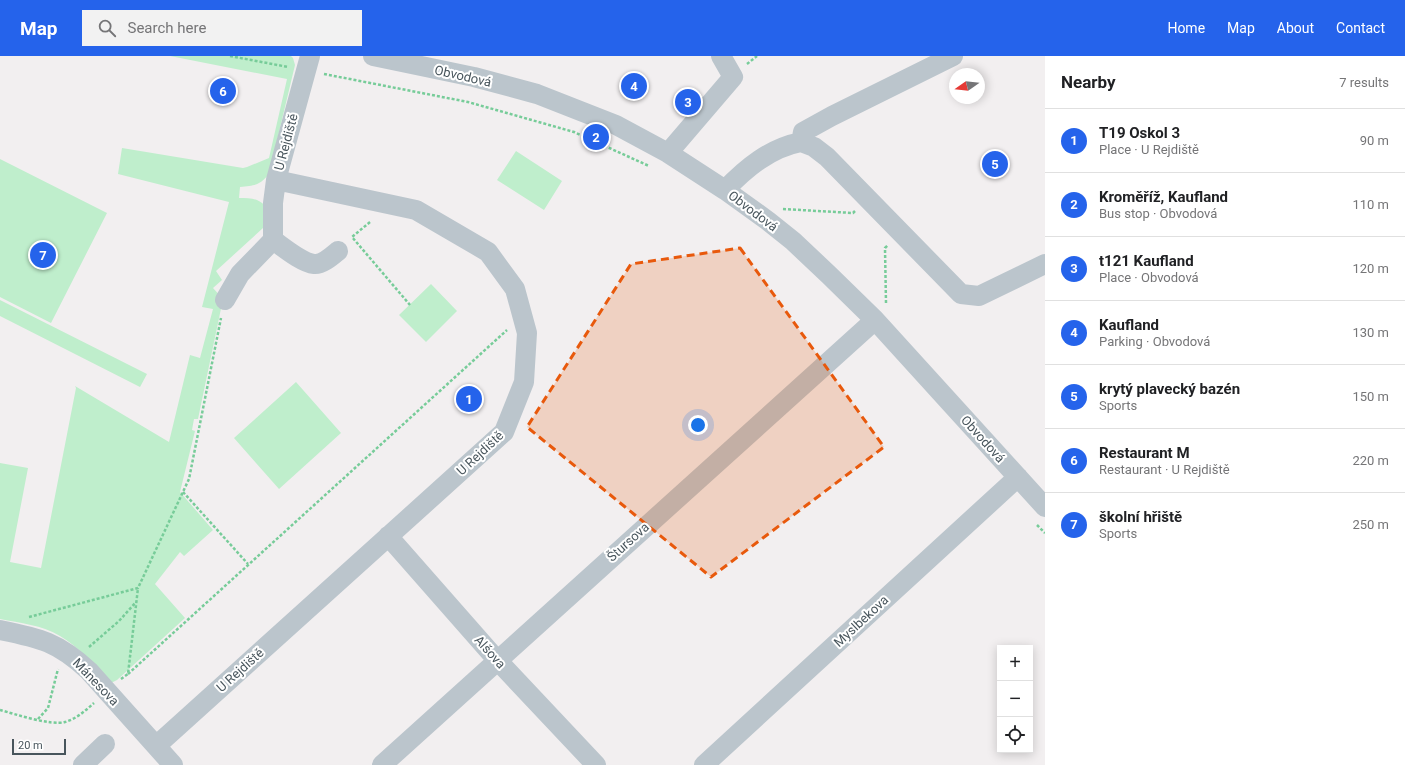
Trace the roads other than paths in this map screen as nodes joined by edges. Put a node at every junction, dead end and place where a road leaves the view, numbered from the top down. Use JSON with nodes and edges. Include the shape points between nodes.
{"nodes":[{"id":1,"x":373,"y":56,"type":"edge"},
{"id":2,"x":721,"y":56,"type":"edge"},
{"id":3,"x":953,"y":56,"type":"edge"},
{"id":4,"x":308,"y":63,"type":"edge"},
{"id":5,"x":801,"y":142,"type":"junction"},
{"id":6,"x":668,"y":153,"type":"junction"},
{"id":7,"x":276,"y":180,"type":"junction"},
{"id":8,"x":725,"y":190,"type":"junction"},
{"id":9,"x":273,"y":240,"type":"junction"},
{"id":10,"x":338,"y":251,"type":"dead end"},
{"id":11,"x":1045,"y":264,"type":"edge"},
{"id":12,"x":225,"y":300,"type":"road end"},
{"id":13,"x":875,"y":320,"type":"junction"},
{"id":14,"x":1018,"y":477,"type":"junction"},
{"id":15,"x":1042,"y":498,"type":"edge"},
{"id":16,"x":388,"y":536,"type":"junction"},
{"id":17,"x":0,"y":630,"type":"edge"},
{"id":18,"x":497,"y":660,"type":"junction"},
{"id":19,"x":105,"y":744,"type":"dead end"},
{"id":20,"x":156,"y":746,"type":"junction"},
{"id":21,"x":83,"y":765,"type":"edge"},
{"id":22,"x":172,"y":765,"type":"edge"},
{"id":23,"x":382,"y":765,"type":"edge"},
{"id":24,"x":596,"y":765,"type":"edge"},
{"id":25,"x":704,"y":765,"type":"edge"}],
"edges":[{"from":1,"to":6,"type":"street","name":"Obvodová","via":[[474,77],[537,94],[616,125]]},
{"from":2,"to":6,"type":"street","via":[[733,77]]},
{"from":3,"to":5,"type":"street","via":[[803,132]]},
{"from":4,"to":7,"type":"street","name":"U Rejdiště"},
{"from":5,"to":8,"type":"street","via":[[781,148],[757,161]]},
{"from":5,"to":11,"type":"street","via":[[814,147],[827,157],[961,294],[979,296]]},
{"from":6,"to":8,"type":"street","name":"Obvodová"},
{"from":7,"to":9,"type":"street"},
{"from":7,"to":16,"type":"street","name":"U Rejdiště","via":[[416,210],[488,252],[515,289],[527,333],[524,382],[504,432]]},
{"from":8,"to":13,"type":"street","name":"Obvodová","via":[[793,241]]},
{"from":9,"to":10,"type":"street","via":[[303,260],[314,264]]},
{"from":9,"to":12,"type":"street","via":[[240,274]]},
{"from":13,"to":14,"type":"street","name":"Obvodová"},
{"from":13,"to":18,"type":"street","name":"Štursova"},
{"from":14,"to":15,"type":"street","name":"Obvodová"},
{"from":14,"to":25,"type":"street","name":"Myslbekova"},
{"from":16,"to":18,"type":"street","name":"Alšova"},
{"from":16,"to":20,"type":"street","name":"U Rejdiště"},
{"from":17,"to":20,"type":"street","name":"Mánesova","via":[[30,636],[60,648],[74,657]]},
{"from":18,"to":23,"type":"street","name":"Štursova"},
{"from":18,"to":24,"type":"street","name":"Alšova"},
{"from":19,"to":21,"type":"street"},
{"from":20,"to":22,"type":"street","name":"Mánesova"}]}
